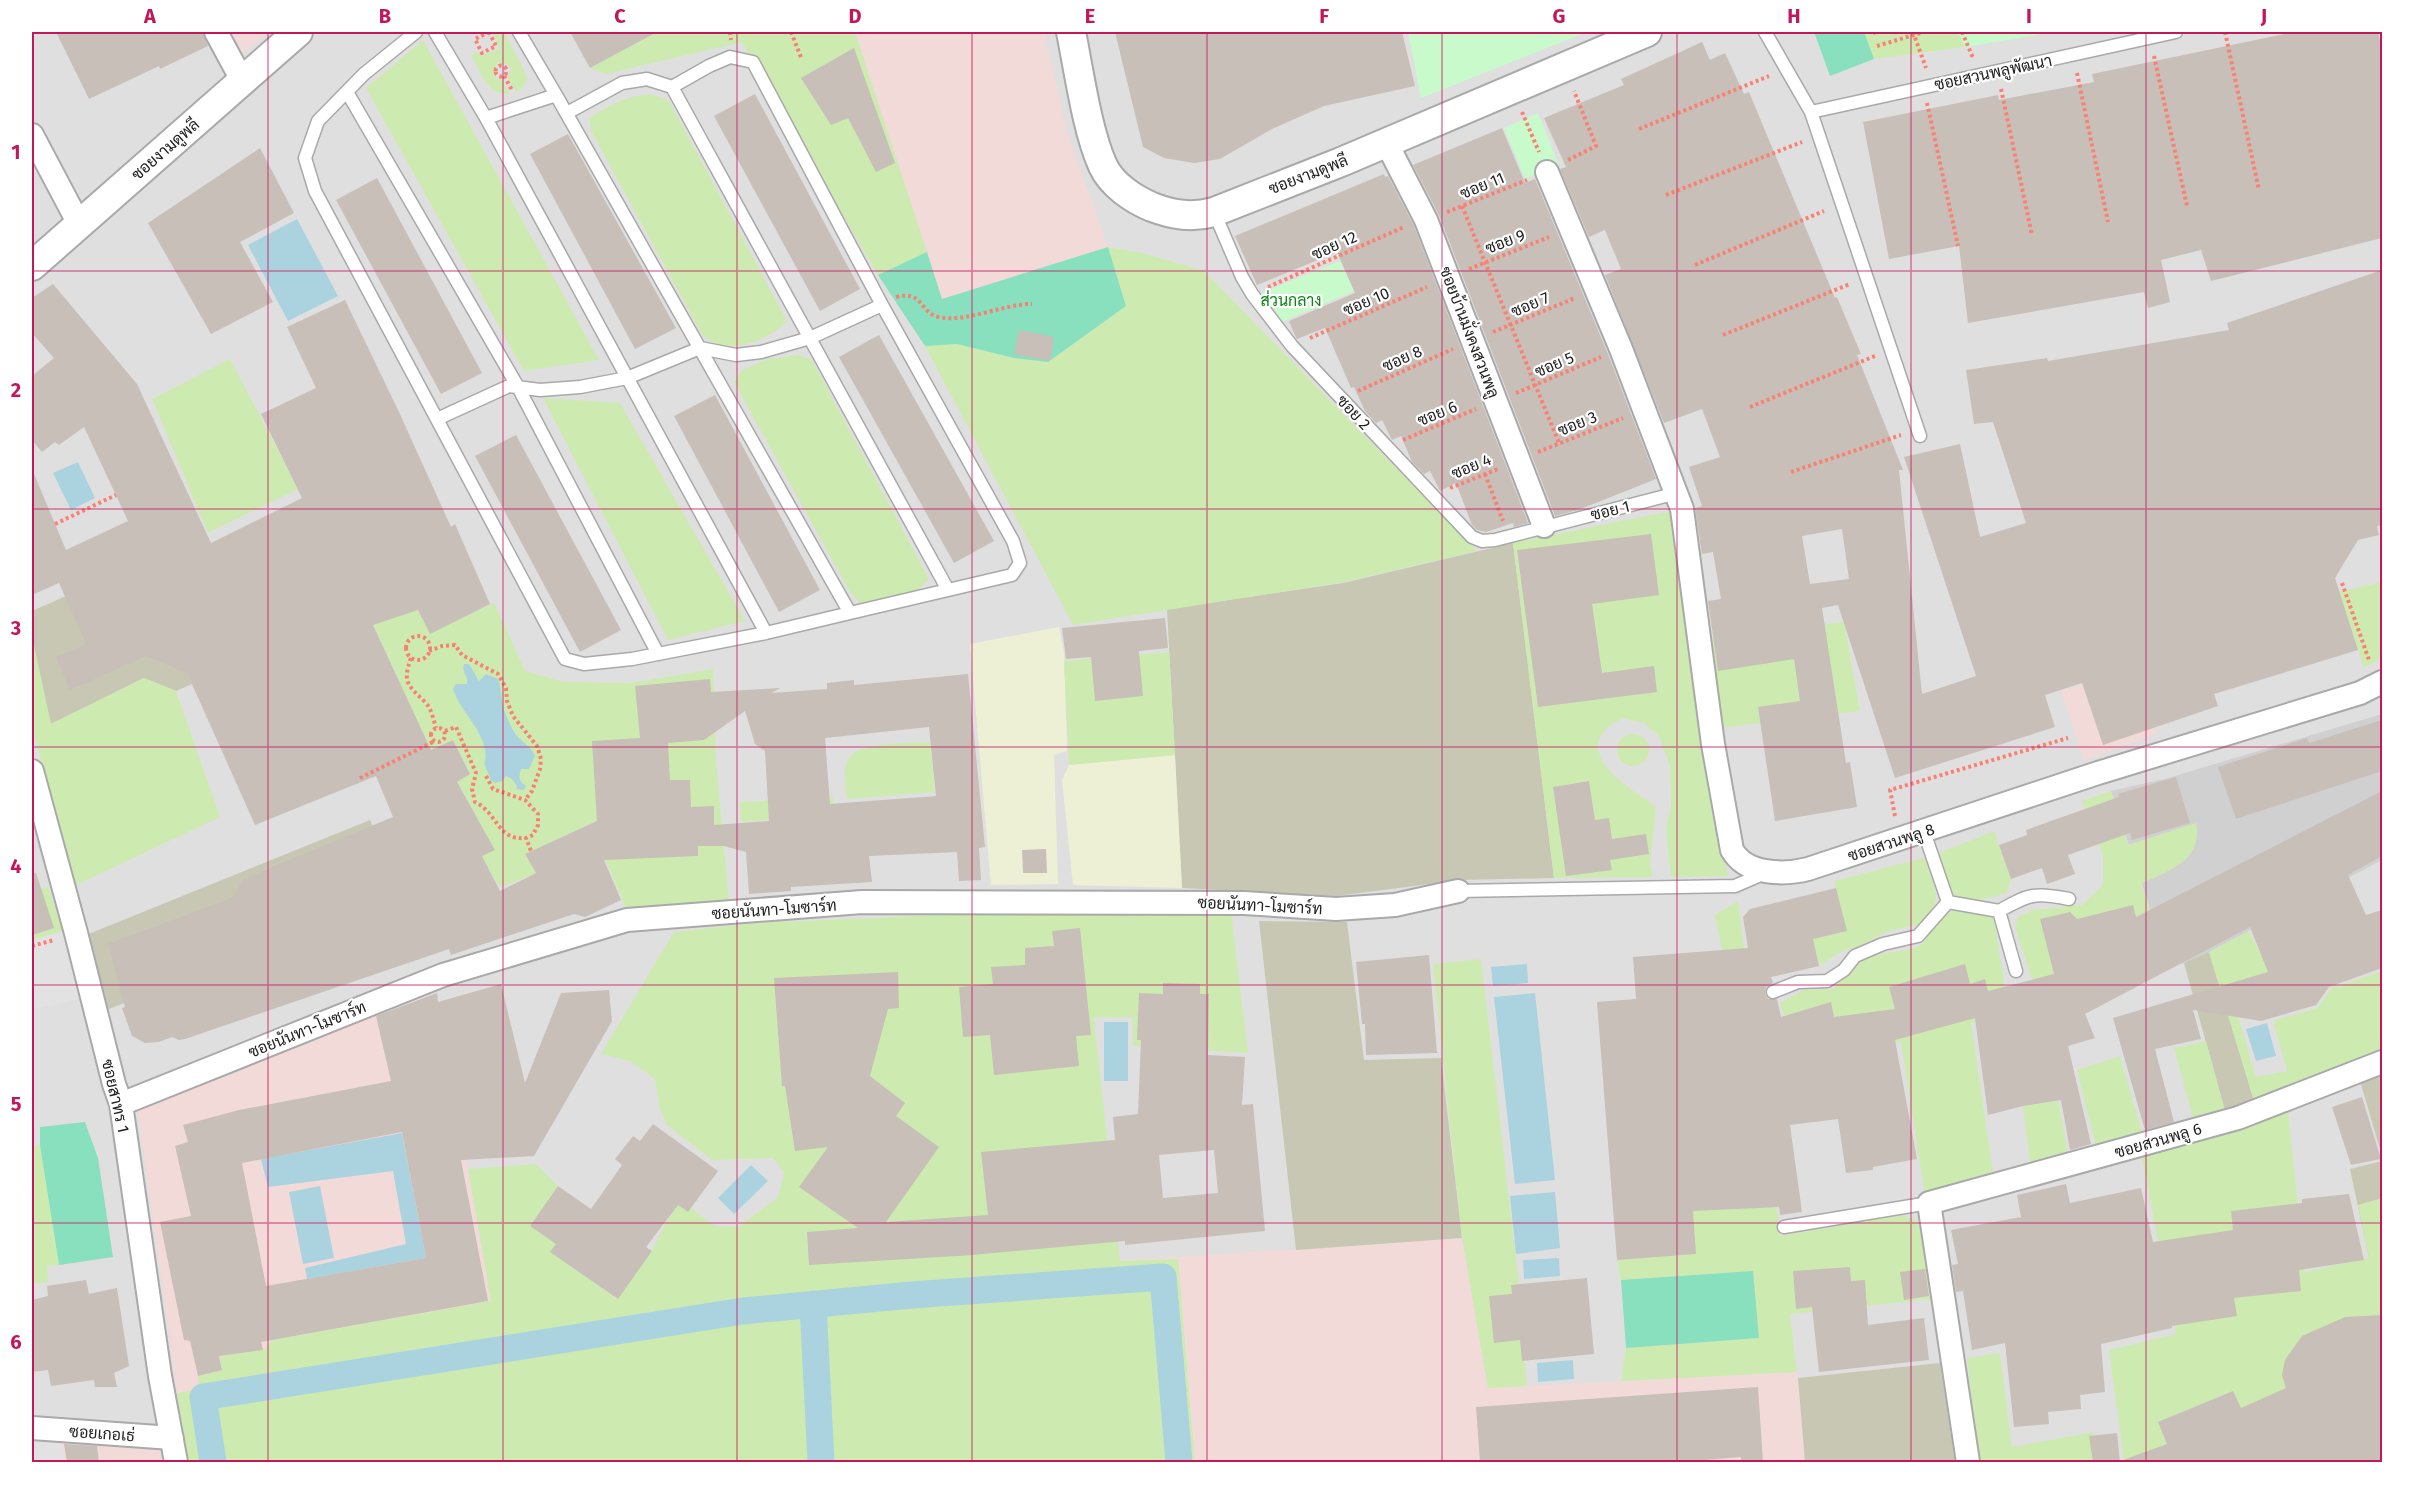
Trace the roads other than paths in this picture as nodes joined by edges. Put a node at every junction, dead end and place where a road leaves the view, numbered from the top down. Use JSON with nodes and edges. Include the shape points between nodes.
{"nodes":[{"id":1,"x":216,"y":32,"type":"edge"},
{"id":2,"x":298,"y":32,"type":"edge"},
{"id":3,"x":417,"y":32,"type":"edge"},
{"id":4,"x":435,"y":32,"type":"edge"},
{"id":5,"x":519,"y":32,"type":"edge"},
{"id":6,"x":1071,"y":32,"type":"edge"},
{"id":7,"x":1647,"y":32,"type":"edge"},
{"id":8,"x":1765,"y":32,"type":"edge"},
{"id":9,"x":2176,"y":32,"type":"edge"},
{"id":10,"x":243,"y":82,"type":"junction"},
{"id":11,"x":672,"y":87,"type":"junction"},
{"id":12,"x":347,"y":92,"type":"junction"},
{"id":13,"x":556,"y":95,"type":"junction"},
{"id":14,"x":1811,"y":112,"type":"junction"},
{"id":15,"x":567,"y":113,"type":"junction"},
{"id":16,"x":486,"y":118,"type":"junction"},
{"id":17,"x":32,"y":135,"type":"edge"},
{"id":18,"x":1386,"y":142,"type":"junction"},
{"id":19,"x":1547,"y":172,"type":"road end"},
{"id":20,"x":1214,"y":212,"type":"junction"},
{"id":21,"x":79,"y":224,"type":"junction"},
{"id":22,"x":32,"y":266,"type":"edge"},
{"id":23,"x":882,"y":304,"type":"junction"},
{"id":24,"x":810,"y":338,"type":"junction"},
{"id":25,"x":700,"y":348,"type":"junction"},
{"id":26,"x":627,"y":378,"type":"junction"},
{"id":27,"x":518,"y":387,"type":"junction"},
{"id":28,"x":437,"y":419,"type":"junction"},
{"id":29,"x":1919,"y":433,"type":"road end"},
{"id":30,"x":1679,"y":501,"type":"junction"},
{"id":31,"x":1544,"y":526,"type":"junction"},
{"id":32,"x":948,"y":590,"type":"junction"},
{"id":33,"x":850,"y":613,"type":"junction"},
{"id":34,"x":766,"y":633,"type":"junction"},
{"id":35,"x":658,"y":654,"type":"junction"},
{"id":36,"x":2382,"y":682,"type":"edge"},
{"id":37,"x":32,"y":771,"type":"edge"},
{"id":38,"x":1924,"y":832,"type":"junction"},
{"id":39,"x":1769,"y":871,"type":"junction"},
{"id":40,"x":1458,"y":891,"type":"joint"},
{"id":41,"x":2069,"y":899,"type":"dead end"},
{"id":42,"x":1948,"y":902,"type":"junction"},
{"id":43,"x":1999,"y":911,"type":"junction"},
{"id":44,"x":2016,"y":971,"type":"dead end"},
{"id":45,"x":1773,"y":992,"type":"dead end"},
{"id":46,"x":2382,"y":1062,"type":"edge"},
{"id":47,"x":121,"y":1104,"type":"junction"},
{"id":48,"x":1929,"y":1203,"type":"junction"},
{"id":49,"x":1784,"y":1227,"type":"dead end"},
{"id":50,"x":32,"y":1428,"type":"edge"},
{"id":51,"x":172,"y":1438,"type":"junction"},
{"id":52,"x":176,"y":1462,"type":"edge"},
{"id":53,"x":1968,"y":1462,"type":"edge"}],
"edges":[{"from":1,"to":10,"type":"street"},
{"from":2,"to":10,"type":"street","name":"ซอยงามดูพลี"},
{"from":3,"to":12,"type":"lane"},
{"from":4,"to":16,"type":"lane"},
{"from":5,"to":13,"type":"lane"},
{"from":6,"to":20,"type":"street","name":"ซอยงามดูพลี","via":[[1093,136],[1103,167],[1118,186],[1166,213],[1201,216]]},
{"from":7,"to":18,"type":"street","name":"ซอยงามดูพลี"},
{"from":8,"to":14,"type":"lane"},
{"from":9,"to":14,"type":"lane","name":"ซอยสวนพลูพัฒนา"},
{"from":10,"to":21,"type":"street","name":"ซอยงามดูพลี"},
{"from":11,"to":15,"type":"lane","via":[[647,79],[622,83]]},
{"from":11,"to":23,"type":"lane","via":[[730,57],[753,62]]},
{"from":11,"to":24,"type":"lane"},
{"from":12,"to":27,"type":"lane"},
{"from":12,"to":28,"type":"lane","via":[[318,121],[305,158],[315,191]]},
{"from":13,"to":15,"type":"lane"},
{"from":13,"to":16,"type":"lane"},
{"from":14,"to":29,"type":"lane"},
{"from":15,"to":25,"type":"lane"},
{"from":16,"to":26,"type":"lane"},
{"from":17,"to":21,"type":"street"},
{"from":18,"to":20,"type":"street","name":"ซอยงามดูพลี"},
{"from":18,"to":31,"type":"street","name":"ซอยบ้านมั่งคงสวนพลู","via":[[1426,220]]},
{"from":19,"to":30,"type":"street"},
{"from":20,"to":31,"type":"lane","name":"ซอย 2","via":[[1242,277],[1292,346],[1472,537],[1482,541]]},
{"from":21,"to":22,"type":"street","name":"ซอยงามดูพลี"},
{"from":23,"to":24,"type":"lane"},
{"from":23,"to":32,"type":"lane","via":[[1012,540],[1020,563],[1012,575]]},
{"from":24,"to":25,"type":"lane","via":[[736,355]]},
{"from":24,"to":32,"type":"lane"},
{"from":25,"to":26,"type":"lane"},
{"from":25,"to":33,"type":"lane"},
{"from":26,"to":27,"type":"lane","via":[[580,387]]},
{"from":26,"to":34,"type":"lane"},
{"from":27,"to":28,"type":"lane","via":[[509,386]]},
{"from":27,"to":35,"type":"lane"},
{"from":28,"to":35,"type":"lane","via":[[565,659],[584,664]]},
{"from":30,"to":31,"type":"lane","name":"ซอย 1"},
{"from":30,"to":39,"type":"street","name":"ซอยสวนพลู 8","via":[[1732,850],[1744,864]]},
{"from":32,"to":33,"type":"lane"},
{"from":33,"to":34,"type":"lane"},
{"from":34,"to":35,"type":"lane"},
{"from":36,"to":38,"type":"street","name":"ซอยสวนพลู 8","via":[[2360,693],[2098,773]]},
{"from":37,"to":47,"type":"street","name":"ซอยสาทร 1"},
{"from":38,"to":39,"type":"street","name":"ซอยสวนพลู 8","via":[[1797,872]]},
{"from":38,"to":42,"type":"lane"},
{"from":39,"to":40,"type":"lane","via":[[1735,886]]},
{"from":40,"to":47,"type":"street","name":"ซอยนันทา-โมซาร์ท","via":[[1395,905],[1336,909],[1244,903],[862,902],[627,920],[442,975]]},
{"from":41,"to":43,"type":"lane","via":[[2026,896]]},
{"from":42,"to":43,"type":"lane"},
{"from":42,"to":45,"type":"lane","via":[[1918,936],[1883,944],[1856,956],[1827,981],[1798,982]]},
{"from":43,"to":44,"type":"lane"},
{"from":46,"to":48,"type":"street","name":"ซอยสวนพลู 6","via":[[2238,1118]]},
{"from":47,"to":51,"type":"street","name":"ซอยสาทร 1"},
{"from":48,"to":49,"type":"lane","name":"ซอยสวนพลู 6"},
{"from":48,"to":53,"type":"street"},
{"from":50,"to":51,"type":"street","name":"ซอยเกอเธ่"},
{"from":51,"to":52,"type":"street","name":"ซอยสาทร 1"}]}
